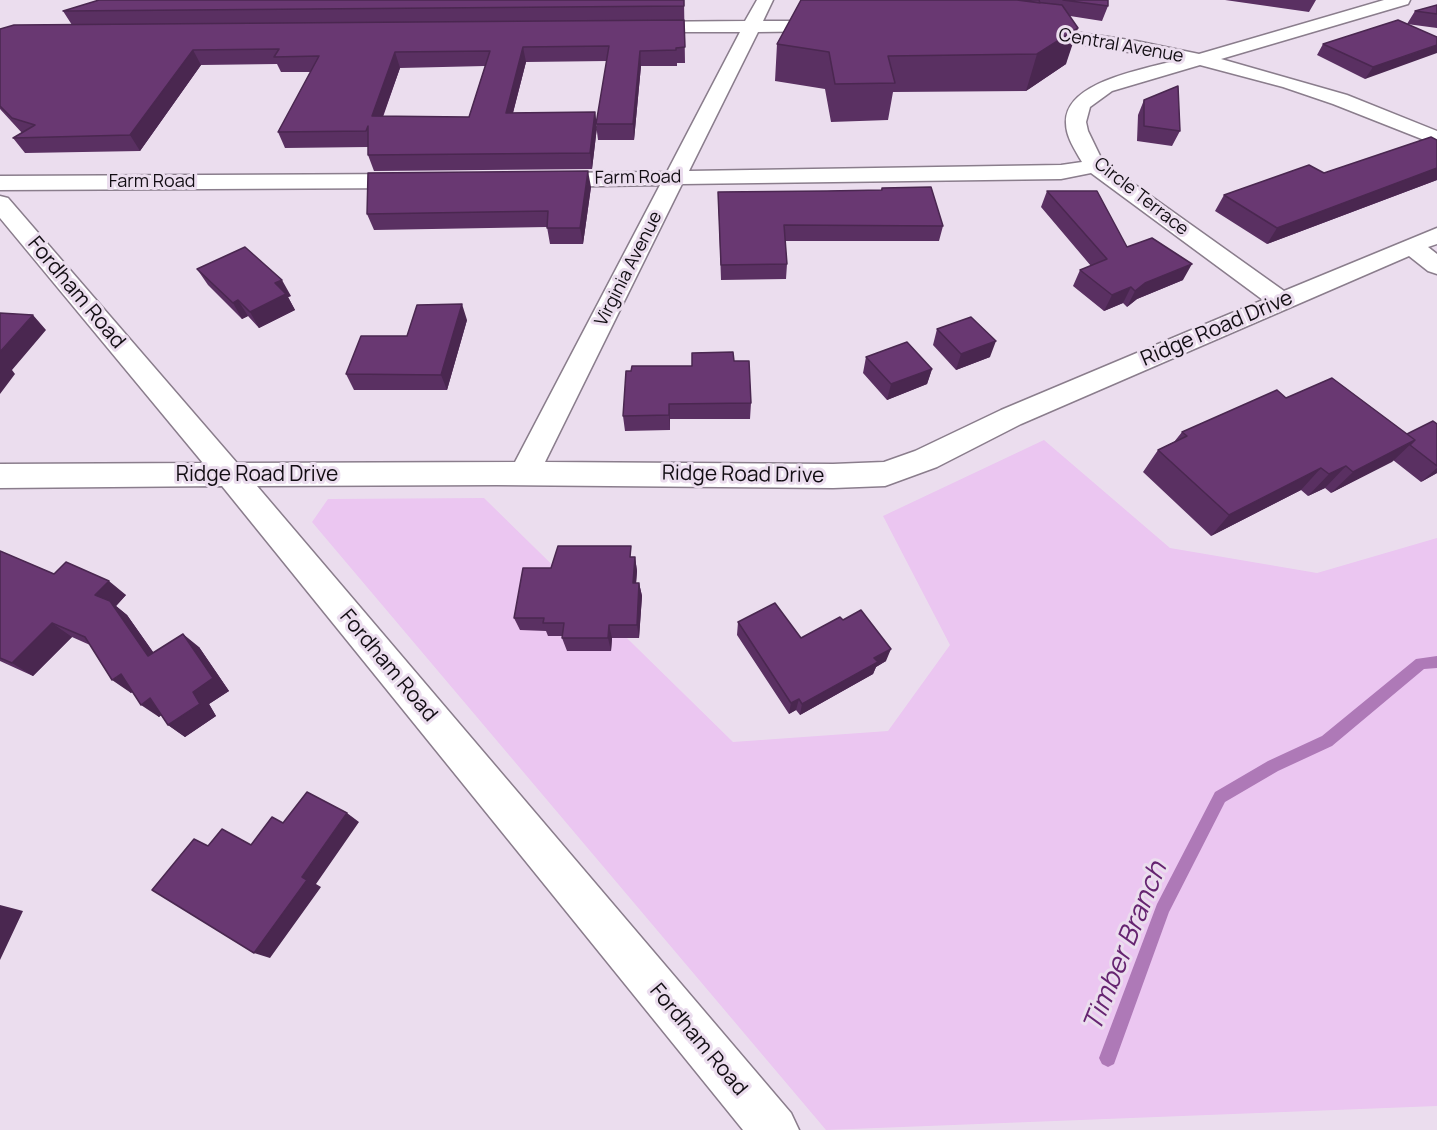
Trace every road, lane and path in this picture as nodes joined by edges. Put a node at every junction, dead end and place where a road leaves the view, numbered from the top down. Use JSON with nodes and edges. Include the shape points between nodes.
{"nodes":[{"id":1,"x":765,"y":0,"type":"edge"},
{"id":2,"x":1402,"y":0,"type":"edge"},
{"id":3,"x":851,"y":25,"type":"edge"},
{"id":4,"x":751,"y":27,"type":"junction"},
{"id":5,"x":620,"y":28,"type":"edge"},
{"id":6,"x":1015,"y":29,"type":"edge"},
{"id":7,"x":1195,"y":59,"type":"junction"},
{"id":8,"x":1437,"y":139,"type":"edge"},
{"id":9,"x":1095,"y":166,"type":"junction"},
{"id":10,"x":675,"y":177,"type":"junction"},
{"id":11,"x":522,"y":180,"type":"edge"},
{"id":12,"x":432,"y":181,"type":"edge"},
{"id":13,"x":0,"y":183,"type":"edge"},
{"id":14,"x":0,"y":203,"type":"edge"},
{"id":15,"x":1437,"y":235,"type":"edge"},
{"id":16,"x":1411,"y":246,"type":"junction"},
{"id":17,"x":1437,"y":266,"type":"edge"},
{"id":18,"x":1282,"y":301,"type":"junction"},
{"id":19,"x":524,"y":474,"type":"junction"},
{"id":20,"x":230,"y":475,"type":"junction"},
{"id":21,"x":0,"y":476,"type":"edge"},
{"id":22,"x":774,"y":1130,"type":"edge"}],
"edges":[{"from":1,"to":4,"type":"street","name":"Virginia Avenue"},
{"from":2,"to":7,"type":"street","name":"Circle Terrace"},
{"from":3,"to":4,"type":"street"},
{"from":4,"to":5,"type":"street"},
{"from":4,"to":10,"type":"street","name":"Virginia Avenue"},
{"from":6,"to":7,"type":"street","name":"Central Avenue","via":[[1136,45]]},
{"from":7,"to":8,"type":"street","name":"Central Avenue","via":[[1328,96]]},
{"from":7,"to":9,"type":"street","name":"Circle Terrace","via":[[1105,87],[1080,104],[1076,126],[1079,140]]},
{"from":9,"to":10,"type":"street","name":"Farm Road","via":[[1061,172]]},
{"from":9,"to":18,"type":"street","name":"Circle Terrace"},
{"from":10,"to":11,"type":"street","name":"Farm Road"},
{"from":10,"to":19,"type":"street","name":"Virginia Avenue"},
{"from":12,"to":13,"type":"street","name":"Farm Road"},
{"from":14,"to":20,"type":"street","name":"Fordham Road"},
{"from":15,"to":16,"type":"street","name":"Ridge Road Drive"},
{"from":16,"to":17,"type":"street"},
{"from":16,"to":18,"type":"street","name":"Ridge Road Drive"},
{"from":18,"to":19,"type":"street","name":"Ridge Road Drive","via":[[885,474]]},
{"from":19,"to":20,"type":"street","name":"Ridge Road Drive"},
{"from":20,"to":21,"type":"street","name":"Ridge Road Drive"},
{"from":20,"to":22,"type":"street","name":"Fordham Road"}]}
